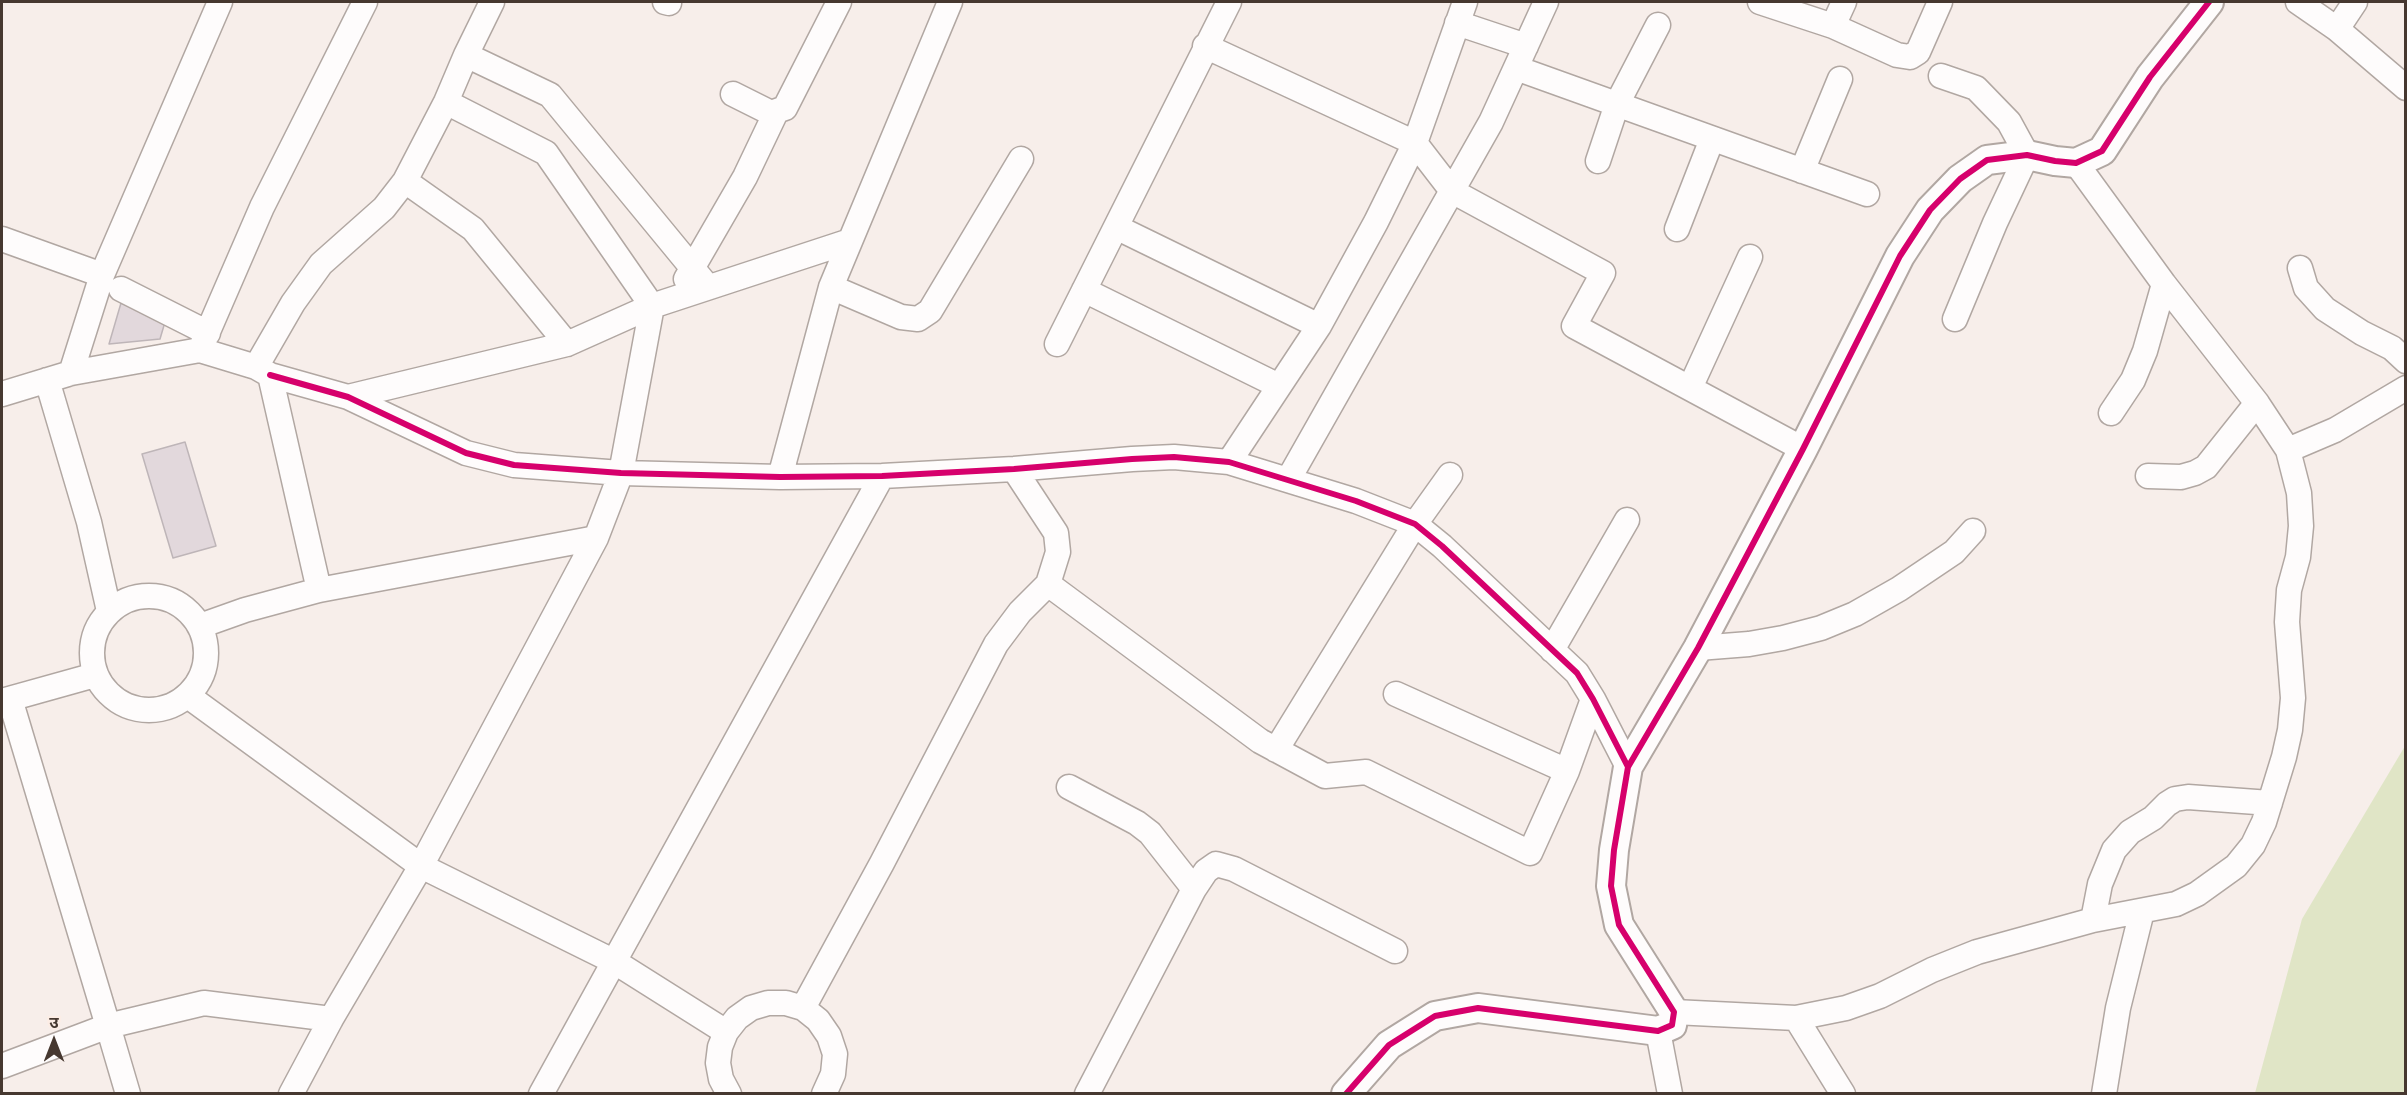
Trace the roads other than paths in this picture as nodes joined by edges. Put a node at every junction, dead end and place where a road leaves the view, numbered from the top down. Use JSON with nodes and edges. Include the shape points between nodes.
{"nodes":[{"id":1,"x":220,"y":2,"type":"edge"},
{"id":2,"x":365,"y":2,"type":"edge"},
{"id":3,"x":492,"y":2,"type":"edge"},
{"id":4,"x":839,"y":2,"type":"edge"},
{"id":5,"x":950,"y":2,"type":"edge"},
{"id":6,"x":1228,"y":2,"type":"edge"},
{"id":7,"x":1546,"y":2,"type":"edge"},
{"id":8,"x":1760,"y":2,"type":"edge"},
{"id":9,"x":1844,"y":2,"type":"edge"},
{"id":10,"x":1940,"y":2,"type":"edge"},
{"id":11,"x":2209,"y":2,"type":"edge"},
{"id":12,"x":2298,"y":2,"type":"edge"},
{"id":13,"x":2355,"y":2,"type":"edge"},
{"id":14,"x":1461,"y":12,"type":"edge"},
{"id":15,"x":1658,"y":25,"type":"dead end"},
{"id":16,"x":1833,"y":26,"type":"junction"},
{"id":17,"x":2337,"y":29,"type":"junction"},
{"id":18,"x":1205,"y":46,"type":"junction"},
{"id":19,"x":1526,"y":46,"type":"junction"},
{"id":20,"x":466,"y":55,"type":"junction"},
{"id":21,"x":1516,"y":68,"type":"junction"},
{"id":22,"x":1941,"y":76,"type":"dead end"},
{"id":23,"x":1840,"y":79,"type":"dead end"},
{"id":24,"x":2406,"y":88,"type":"edge"},
{"id":25,"x":733,"y":94,"type":"dead end"},
{"id":26,"x":446,"y":102,"type":"junction"},
{"id":27,"x":1617,"y":104,"type":"junction"},
{"id":28,"x":776,"y":112,"type":"junction"},
{"id":29,"x":1712,"y":139,"type":"junction"},
{"id":30,"x":1414,"y":143,"type":"junction"},
{"id":31,"x":2027,"y":156,"type":"junction"},
{"id":32,"x":1021,"y":159,"type":"dead end"},
{"id":33,"x":1598,"y":161,"type":"dead end"},
{"id":34,"x":2076,"y":163,"type":"junction"},
{"id":35,"x":1802,"y":171,"type":"junction"},
{"id":36,"x":405,"y":181,"type":"junction"},
{"id":37,"x":1452,"y":191,"type":"junction"},
{"id":38,"x":1867,"y":194,"type":"dead end"},
{"id":39,"x":1116,"y":227,"type":"junction"},
{"id":40,"x":1677,"y":229,"type":"dead end"},
{"id":41,"x":2,"y":239,"type":"edge"},
{"id":42,"x":850,"y":241,"type":"junction"},
{"id":43,"x":1749,"y":257,"type":"dead end"},
{"id":44,"x":692,"y":267,"type":"junction"},
{"id":45,"x":2301,"y":268,"type":"dead end"},
{"id":46,"x":112,"y":282,"type":"junction"},
{"id":47,"x":2164,"y":284,"type":"junction"},
{"id":48,"x":708,"y":287,"type":"junction"},
{"id":49,"x":831,"y":287,"type":"junction"},
{"id":50,"x":1084,"y":290,"type":"junction"},
{"id":51,"x":677,"y":298,"type":"junction"},
{"id":52,"x":652,"y":306,"type":"junction"},
{"id":53,"x":1955,"y":318,"type":"dead end"},
{"id":54,"x":1319,"y":326,"type":"junction"},
{"id":55,"x":204,"y":342,"type":"junction"},
{"id":56,"x":567,"y":344,"type":"junction"},
{"id":57,"x":1057,"y":344,"type":"dead end"},
{"id":58,"x":2406,"y":361,"type":"edge"},
{"id":59,"x":263,"y":371,"type":"junction"},
{"id":60,"x":71,"y":373,"type":"junction"},
{"id":61,"x":48,"y":380,"type":"junction"},
{"id":62,"x":1279,"y":386,"type":"junction"},
{"id":63,"x":1690,"y":388,"type":"junction"},
{"id":64,"x":2406,"y":388,"type":"edge"},
{"id":65,"x":2,"y":394,"type":"edge"},
{"id":66,"x":348,"y":397,"type":"junction"},
{"id":67,"x":2257,"y":403,"type":"junction"},
{"id":68,"x":2111,"y":413,"type":"dead end"},
{"id":69,"x":1803,"y":449,"type":"junction"},
{"id":70,"x":2288,"y":450,"type":"junction"},
{"id":71,"x":1229,"y":462,"type":"junction"},
{"id":72,"x":1014,"y":469,"type":"junction"},
{"id":73,"x":621,"y":473,"type":"junction"},
{"id":74,"x":1450,"y":475,"type":"dead end"},
{"id":75,"x":882,"y":476,"type":"junction"},
{"id":76,"x":2148,"y":476,"type":"dead end"},
{"id":77,"x":780,"y":477,"type":"junction"},
{"id":78,"x":1288,"y":480,"type":"junction"},
{"id":79,"x":1627,"y":520,"type":"dead end"},
{"id":80,"x":1415,"y":524,"type":"junction"},
{"id":81,"x":1973,"y":531,"type":"dead end"},
{"id":82,"x":596,"y":538,"type":"junction"},
{"id":83,"x":1048,"y":585,"type":"junction"},
{"id":84,"x":320,"y":590,"type":"junction"},
{"id":85,"x":109,"y":611,"type":"junction"},
{"id":86,"x":200,"y":626,"type":"junction"},
{"id":87,"x":1698,"y":648,"type":"junction"},
{"id":88,"x":1552,"y":650,"type":"junction"},
{"id":89,"x":95,"y":675,"type":"junction"},
{"id":90,"x":1396,"y":694,"type":"dead end"},
{"id":91,"x":188,"y":696,"type":"junction"},
{"id":92,"x":1593,"y":699,"type":"junction"},
{"id":93,"x":6,"y":700,"type":"edge"},
{"id":94,"x":1276,"y":750,"type":"junction"},
{"id":95,"x":1628,"y":767,"type":"junction"},
{"id":96,"x":1567,"y":771,"type":"junction"},
{"id":97,"x":1069,"y":787,"type":"dead end"},
{"id":98,"x":2270,"y":803,"type":"junction"},
{"id":99,"x":421,"y":866,"type":"junction"},
{"id":100,"x":1194,"y":889,"type":"junction"},
{"id":101,"x":2142,"y":911,"type":"junction"},
{"id":102,"x":2092,"y":921,"type":"junction"},
{"id":103,"x":1395,"y":951,"type":"dead end"},
{"id":104,"x":615,"y":962,"type":"junction"},
{"id":105,"x":803,"y":1008,"type":"junction"},
{"id":106,"x":1796,"y":1018,"type":"junction"},
{"id":107,"x":331,"y":1019,"type":"junction"},
{"id":108,"x":1666,"y":1022,"type":"junction"},
{"id":109,"x":108,"y":1026,"type":"junction"},
{"id":110,"x":726,"y":1032,"type":"junction"},
{"id":111,"x":2,"y":1065,"type":"edge"},
{"id":112,"x":826,"y":1093,"type":"edge"},
{"id":113,"x":128,"y":1094,"type":"edge"},
{"id":114,"x":291,"y":1094,"type":"edge"},
{"id":115,"x":541,"y":1094,"type":"edge"},
{"id":116,"x":729,"y":1094,"type":"edge"},
{"id":117,"x":1087,"y":1094,"type":"edge"},
{"id":118,"x":1346,"y":1094,"type":"edge"},
{"id":119,"x":1670,"y":1094,"type":"edge"},
{"id":120,"x":1843,"y":1094,"type":"edge"},
{"id":121,"x":2104,"y":1094,"type":"edge"}],
"edges":[{"from":1,"to":46,"type":"street"},
{"from":2,"to":55,"type":"street","via":[[262,207]]},
{"from":3,"to":20,"type":"street"},
{"from":4,"to":28,"type":"street","via":[[785,108]]},
{"from":5,"to":42,"type":"street"},
{"from":6,"to":18,"type":"street"},
{"from":7,"to":19,"type":"street"},
{"from":8,"to":16,"type":"street"},
{"from":9,"to":16,"type":"street"},
{"from":10,"to":16,"type":"street","via":[[1918,52],[1910,57]]},
{"from":11,"to":34,"type":"street","via":[[2150,76],[2102,151]]},
{"from":12,"to":17,"type":"street"},
{"from":13,"to":17,"type":"street"},
{"from":14,"to":19,"type":"street"},
{"from":14,"to":30,"type":"street"},
{"from":15,"to":27,"type":"street"},
{"from":17,"to":24,"type":"street"},
{"from":18,"to":30,"type":"street"},
{"from":18,"to":39,"type":"street"},
{"from":19,"to":21,"type":"street"},
{"from":20,"to":26,"type":"street"},
{"from":20,"to":44,"type":"street","via":[[550,95]]},
{"from":21,"to":27,"type":"street"},
{"from":21,"to":37,"type":"street"},
{"from":22,"to":31,"type":"street","via":[[1976,88],[2009,122]]},
{"from":23,"to":35,"type":"street"},
{"from":25,"to":28,"type":"street","via":[[764,111]]},
{"from":26,"to":36,"type":"street"},
{"from":26,"to":52,"type":"street","via":[[546,153]]},
{"from":27,"to":29,"type":"street"},
{"from":27,"to":33,"type":"street"},
{"from":28,"to":44,"type":"street","via":[[745,177]]},
{"from":29,"to":35,"type":"street"},
{"from":29,"to":40,"type":"street"},
{"from":30,"to":37,"type":"street"},
{"from":30,"to":54,"type":"street"},
{"from":31,"to":34,"type":"street"},
{"from":31,"to":53,"type":"street"},
{"from":31,"to":69,"type":"street","via":[[1987,160],[1960,179],[1930,210],[1900,256]]},
{"from":32,"to":49,"type":"street","via":[[930,311],[918,318],[901,317]]},
{"from":34,"to":47,"type":"street"},
{"from":35,"to":38,"type":"street"},
{"from":36,"to":56,"type":"street","via":[[473,229]]},
{"from":36,"to":59,"type":"street","via":[[384,208],[321,264],[292,303]]},
{"from":37,"to":63,"type":"street","via":[[1603,273],[1574,326]]},
{"from":37,"to":78,"type":"street"},
{"from":39,"to":50,"type":"street"},
{"from":39,"to":54,"type":"street"},
{"from":41,"to":46,"type":"street"},
{"from":42,"to":48,"type":"street"},
{"from":42,"to":49,"type":"street"},
{"from":43,"to":63,"type":"street"},
{"from":44,"to":48,"type":"street"},
{"from":44,"to":51,"type":"street"},
{"from":45,"to":58,"type":"street","via":[[2306,288],[2325,309],[2392,348]]},
{"from":46,"to":55,"type":"street"},
{"from":46,"to":60,"type":"street"},
{"from":47,"to":67,"type":"street"},
{"from":47,"to":68,"type":"street","via":[[2145,351],[2133,380]]},
{"from":48,"to":51,"type":"street"},
{"from":49,"to":77,"type":"street"},
{"from":50,"to":57,"type":"street"},
{"from":50,"to":62,"type":"street"},
{"from":51,"to":52,"type":"street"},
{"from":52,"to":56,"type":"street"},
{"from":52,"to":73,"type":"street"},
{"from":54,"to":62,"type":"street"},
{"from":55,"to":59,"type":"street"},
{"from":55,"to":60,"type":"street"},
{"from":56,"to":66,"type":"street"},
{"from":59,"to":66,"type":"street"},
{"from":59,"to":84,"type":"street"},
{"from":60,"to":61,"type":"street"},
{"from":61,"to":65,"type":"street"},
{"from":61,"to":85,"type":"street","via":[[89,522]]},
{"from":62,"to":71,"type":"street"},
{"from":63,"to":69,"type":"street"},
{"from":64,"to":70,"type":"street","via":[[2335,430]]},
{"from":66,"to":73,"type":"street","via":[[466,453],[514,465]]},
{"from":67,"to":70,"type":"street"},
{"from":67,"to":76,"type":"street","via":[[2206,467],[2181,477]]},
{"from":69,"to":87,"type":"street"},
{"from":70,"to":98,"type":"street","via":[[2299,493],[2301,526],[2287,622],[2293,698],[2290,730]]},
{"from":71,"to":72,"type":"street","via":[[1164,458]]},
{"from":71,"to":78,"type":"street"},
{"from":72,"to":75,"type":"street"},
{"from":72,"to":83,"type":"street","via":[[1056,533],[1058,552]]},
{"from":73,"to":77,"type":"street"},
{"from":73,"to":82,"type":"street"},
{"from":74,"to":80,"type":"street"},
{"from":75,"to":77,"type":"street"},
{"from":75,"to":104,"type":"street"},
{"from":78,"to":80,"type":"street"},
{"from":79,"to":88,"type":"street"},
{"from":80,"to":88,"type":"street"},
{"from":80,"to":94,"type":"street"},
{"from":81,"to":87,"type":"street","via":[[1954,552],[1855,614],[1783,638]]},
{"from":82,"to":84,"type":"street"},
{"from":82,"to":99,"type":"street"},
{"from":83,"to":94,"type":"street"},
{"from":83,"to":105,"type":"street","via":[[1020,612],[996,644]]},
{"from":84,"to":86,"type":"street"},
{"from":85,"to":86,"type":"street","via":[[124,601],[158,596],[190,612]]},
{"from":85,"to":89,"type":"street","via":[[92,641]]},
{"from":86,"to":91,"type":"street","via":[[206,644],[206,663],[200,681]]},
{"from":87,"to":95,"type":"street"},
{"from":88,"to":92,"type":"street","via":[[1577,673]]},
{"from":89,"to":91,"type":"street","via":[[112,697],[136,709],[164,709]]},
{"from":89,"to":93,"type":"street"},
{"from":90,"to":96,"type":"street"},
{"from":91,"to":99,"type":"street"},
{"from":92,"to":95,"type":"street"},
{"from":92,"to":96,"type":"street"},
{"from":93,"to":109,"type":"street"},
{"from":94,"to":96,"type":"street","via":[[1325,776],[1366,772],[1530,853]]},
{"from":95,"to":108,"type":"street","via":[[1611,886],[1619,925]]},
{"from":97,"to":100,"type":"street","via":[[1150,833]]},
{"from":98,"to":101,"type":"street","via":[[2253,845],[2236,866],[2197,894],[2176,904]]},
{"from":98,"to":102,"type":"street","via":[[2188,797],[2167,804],[2130,832],[2114,850],[2100,884]]},
{"from":99,"to":104,"type":"street"},
{"from":99,"to":107,"type":"street"},
{"from":100,"to":103,"type":"street","via":[[1206,871],[1216,864],[1226,865]]},
{"from":100,"to":117,"type":"street"},
{"from":101,"to":102,"type":"street"},
{"from":101,"to":121,"type":"street","via":[[2118,1008]]},
{"from":102,"to":106,"type":"street","via":[[1977,952],[1880,996]]},
{"from":104,"to":110,"type":"street"},
{"from":104,"to":115,"type":"street"},
{"from":105,"to":110,"type":"street","via":[[768,1003],[751,1008]]},
{"from":105,"to":112,"type":"street","via":[[819,1020],[835,1054]]},
{"from":106,"to":108,"type":"street"},
{"from":106,"to":120,"type":"street"},
{"from":107,"to":109,"type":"street","via":[[204,1003]]},
{"from":107,"to":114,"type":"street"},
{"from":108,"to":118,"type":"street","via":[[1478,1008],[1435,1016],[1389,1045]]},
{"from":108,"to":119,"type":"street"},
{"from":109,"to":111,"type":"street"},
{"from":109,"to":113,"type":"street"},
{"from":110,"to":116,"type":"street","via":[[718,1063]]}]}
